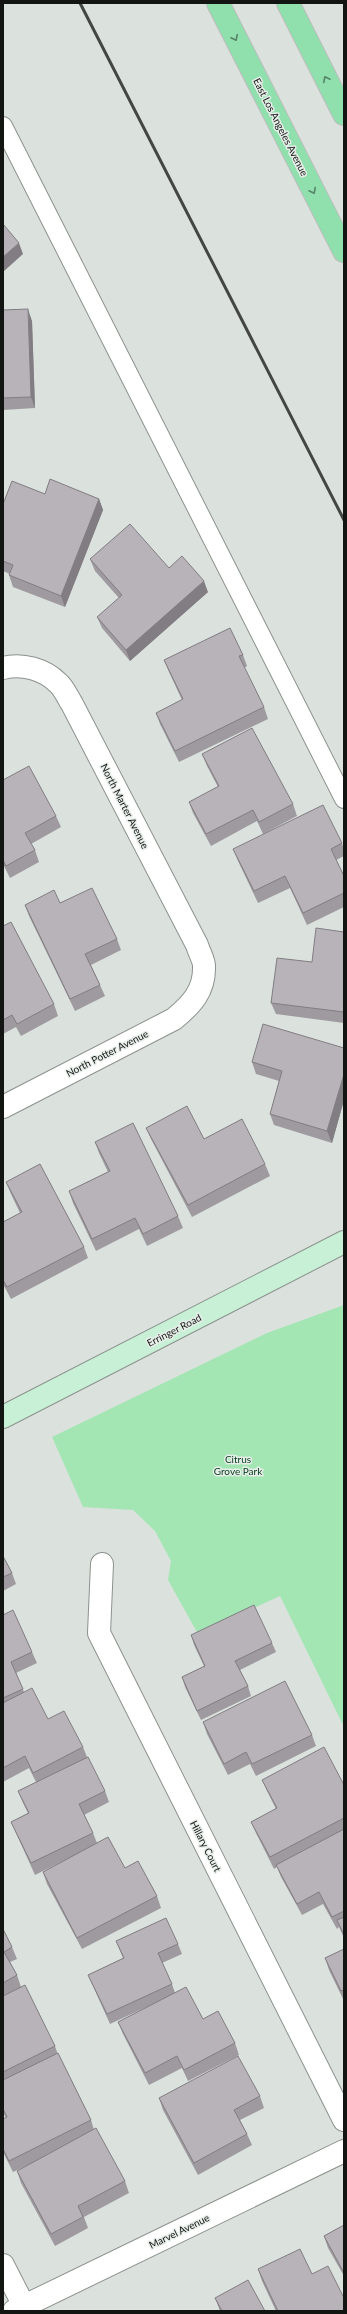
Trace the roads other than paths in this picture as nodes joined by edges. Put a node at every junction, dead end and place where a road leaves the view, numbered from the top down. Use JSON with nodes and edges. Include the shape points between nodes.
{"nodes":[{"id":1,"x":218,"y":3,"type":"edge"},
{"id":2,"x":288,"y":3,"type":"edge"},
{"id":3,"x":344,"y":114,"type":"edge"},
{"id":4,"x":3,"y":126,"type":"edge"},
{"id":5,"x":344,"y":251,"type":"edge"},
{"id":6,"x":3,"y":668,"type":"edge"},
{"id":7,"x":344,"y":799,"type":"edge"},
{"id":8,"x":201,"y":987,"type":"joint"},
{"id":9,"x":3,"y":1107,"type":"edge"},
{"id":10,"x":344,"y":1242,"type":"edge"},
{"id":11,"x":3,"y":1417,"type":"edge"},
{"id":12,"x":102,"y":1564,"type":"dead end"},
{"id":13,"x":344,"y":2120,"type":"edge"},
{"id":14,"x":344,"y":2151,"type":"edge"},
{"id":15,"x":3,"y":2265,"type":"edge"},
{"id":16,"x":19,"y":2308,"type":"edge"}],
"edges":[{"from":1,"to":5,"type":"main road","name":"East Los Angeles Avenue","one_way":true},
{"from":3,"to":2,"type":"main road","one_way":true},
{"from":4,"to":7,"type":"lane"},
{"from":6,"to":8,"type":"street","name":"North Marter Avenue","via":[[14,665],[38,670],[59,683],[197,945],[204,966]]},
{"from":8,"to":9,"type":"street","name":"North Potter Avenue","via":[[191,1006],[174,1019]]},
{"from":10,"to":11,"type":"main road","name":"Erringer Road"},
{"from":12,"to":13,"type":"street","name":"Hillary Court","via":[[99,1633]]},
{"from":14,"to":16,"type":"street","name":"Marvel Avenue"},
{"from":15,"to":16,"type":"street"}]}
